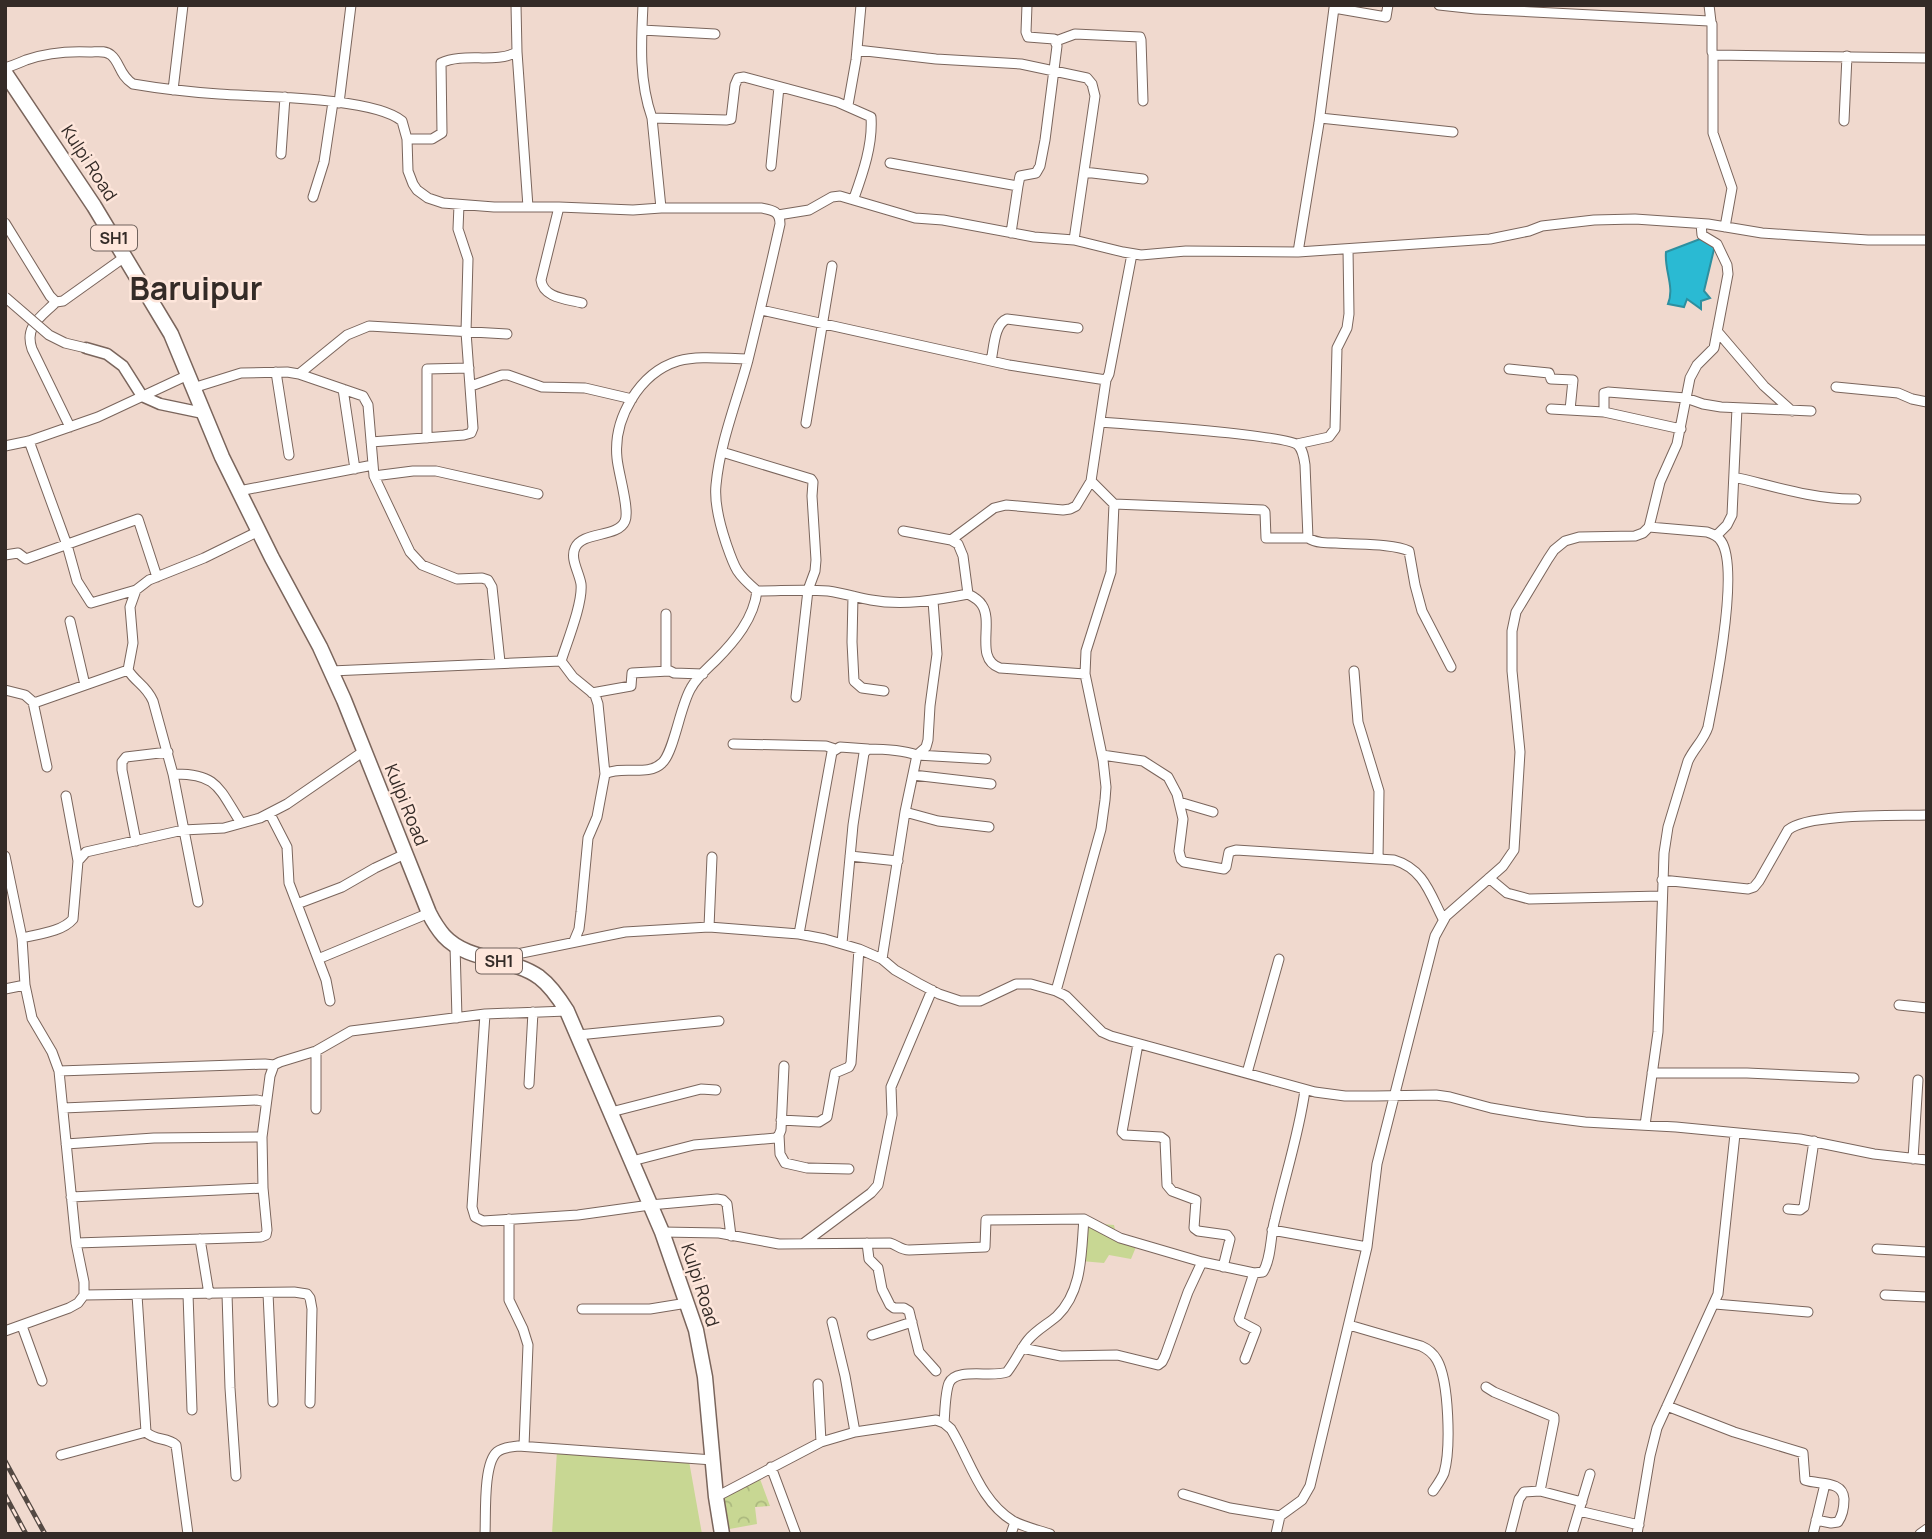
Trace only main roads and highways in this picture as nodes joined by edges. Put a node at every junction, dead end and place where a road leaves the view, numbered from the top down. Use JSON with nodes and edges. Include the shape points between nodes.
{"nodes":[{"id":1,"x":5,"y":71,"type":"edge"},
{"id":2,"x":722,"y":1534,"type":"edge"}],
"edges":[{"from":1,"to":2,"type":"main road","name":"Kulpi Road","number":"SH1","via":[[171,334],[239,491],[331,671],[429,913],[444,937],[456,946],[526,969],[555,993],[567,1011],[662,1232],[687,1303],[702,1356]]}]}
